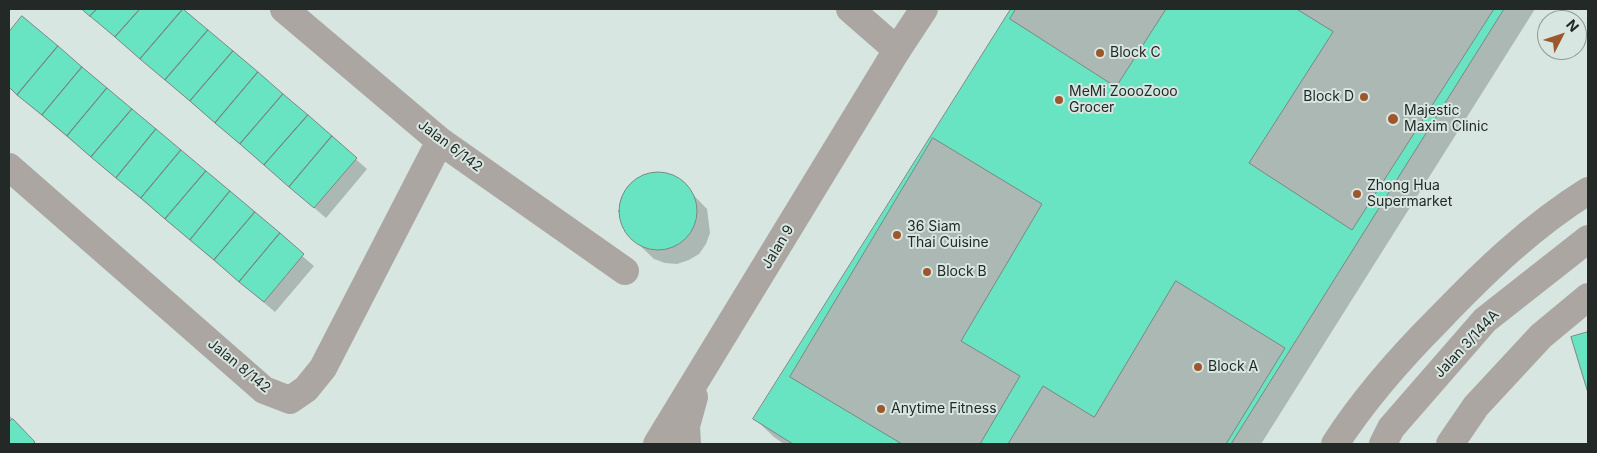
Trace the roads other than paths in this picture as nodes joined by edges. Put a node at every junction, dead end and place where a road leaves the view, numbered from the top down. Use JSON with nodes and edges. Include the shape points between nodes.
{"nodes":[{"id":1,"x":284,"y":9,"type":"edge"},
{"id":2,"x":850,"y":9,"type":"edge"},
{"id":3,"x":924,"y":9,"type":"edge"},
{"id":4,"x":898,"y":50,"type":"junction"},
{"id":5,"x":440,"y":141,"type":"junction"},
{"id":6,"x":9,"y":167,"type":"edge"},
{"id":7,"x":1588,"y":191,"type":"edge"},
{"id":8,"x":1588,"y":239,"type":"edge"},
{"id":9,"x":625,"y":270,"type":"dead end"},
{"id":10,"x":1588,"y":297,"type":"edge"},
{"id":11,"x":700,"y":374,"type":"junction"},
{"id":12,"x":658,"y":444,"type":"edge"},
{"id":13,"x":687,"y":444,"type":"edge"},
{"id":14,"x":1335,"y":444,"type":"edge"},
{"id":15,"x":1383,"y":444,"type":"edge"},
{"id":16,"x":1450,"y":444,"type":"edge"}],
"edges":[{"from":1,"to":5,"type":"street","name":"Jalan 6/142"},
{"from":2,"to":4,"type":"street"},
{"from":3,"to":4,"type":"street","name":"Jalan 9"},
{"from":4,"to":11,"type":"street","name":"Jalan 9"},
{"from":5,"to":6,"type":"street","name":"Jalan 8/142","via":[[323,368],[306,389],[290,400],[264,390]]},
{"from":5,"to":9,"type":"street","name":"Jalan 6/142"},
{"from":7,"to":14,"type":"street","via":[[1510,248],[1480,275],[1401,358]]},
{"from":8,"to":15,"type":"street","name":"Jalan 3/144A","via":[[1485,320],[1391,428]]},
{"from":10,"to":16,"type":"street","via":[[1541,336],[1476,406]]},
{"from":11,"to":12,"type":"street","name":"Jalan 9"},
{"from":11,"to":13,"type":"street","via":[[686,426]]}]}
